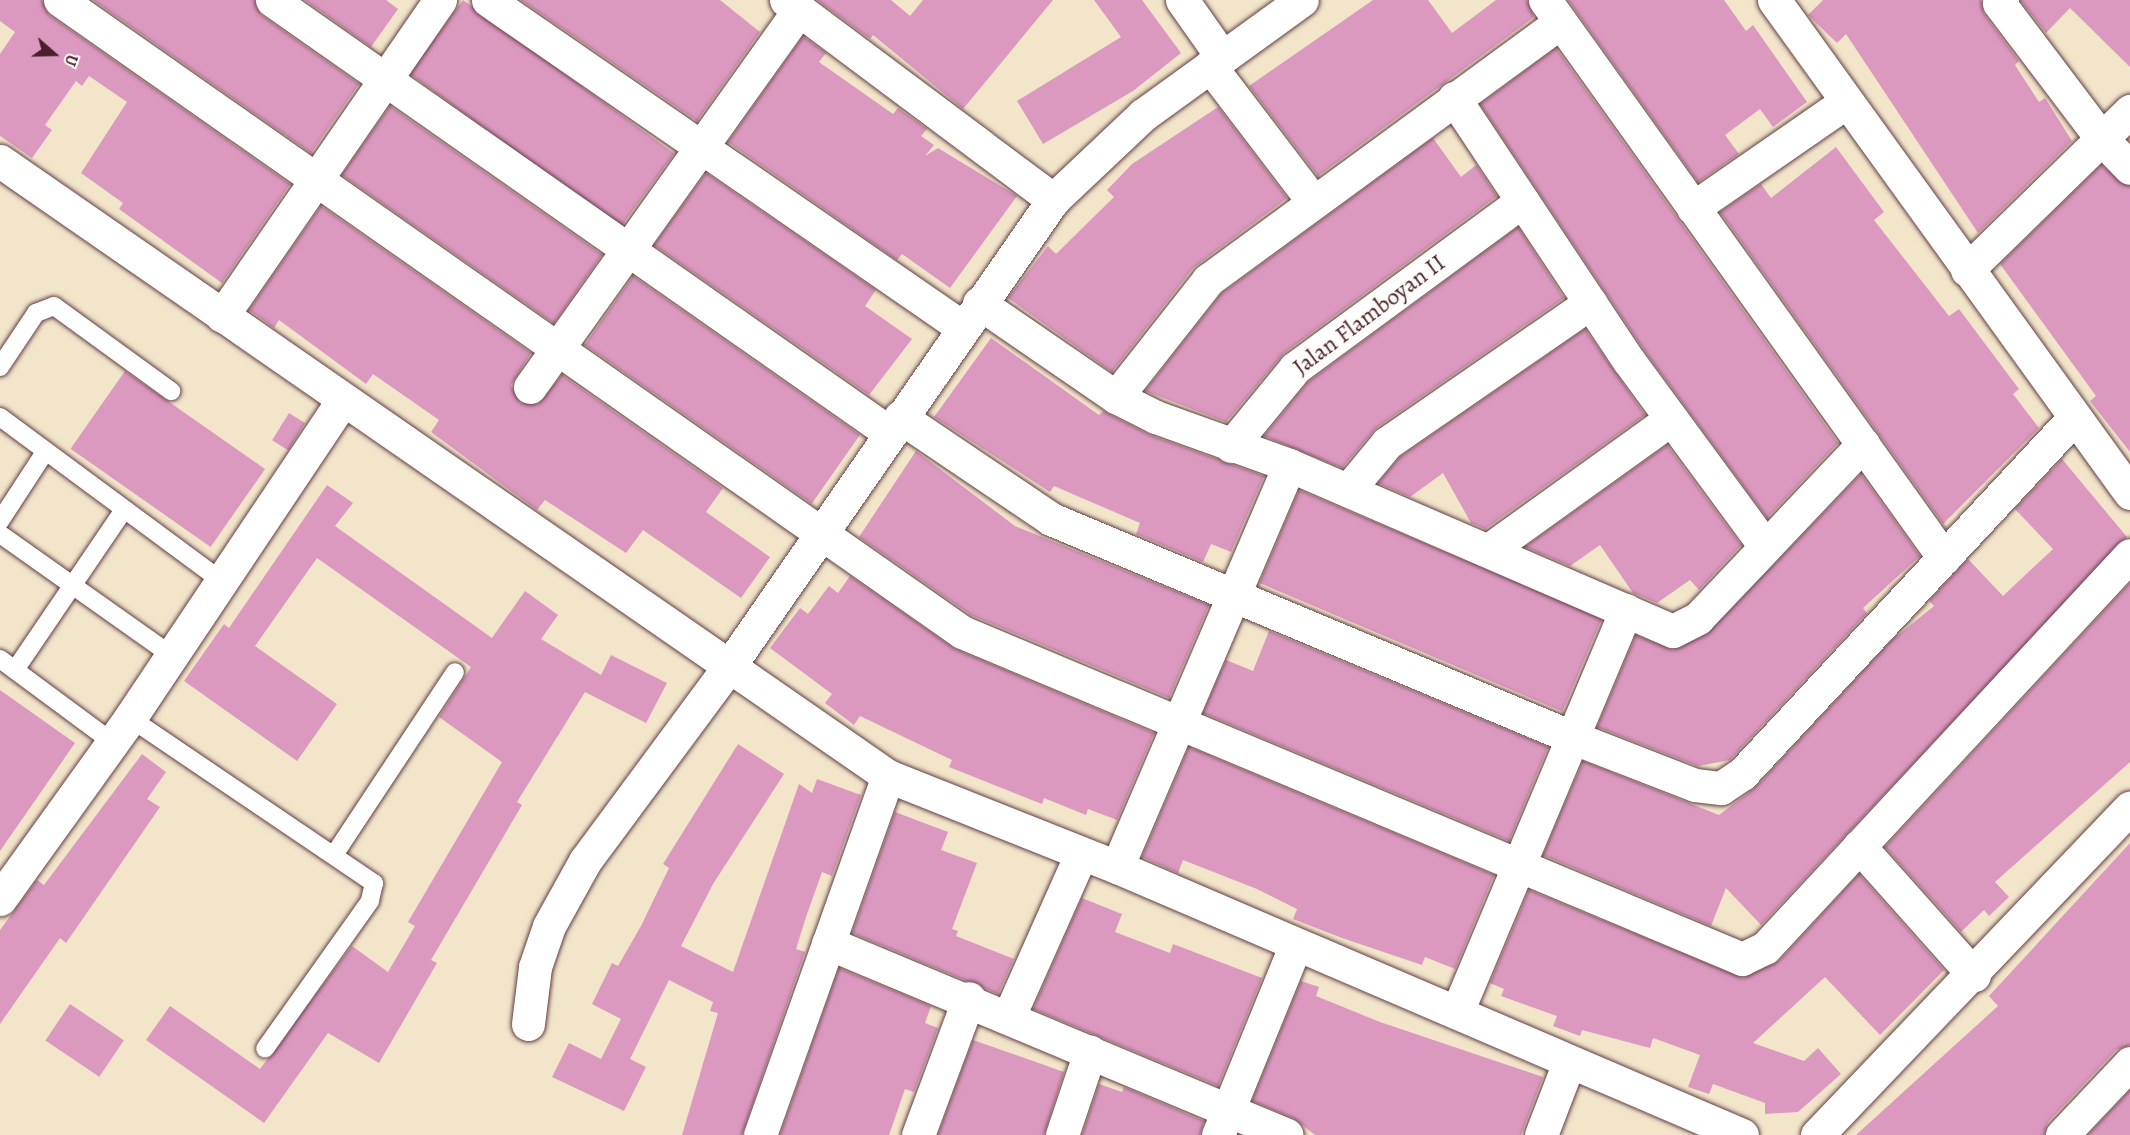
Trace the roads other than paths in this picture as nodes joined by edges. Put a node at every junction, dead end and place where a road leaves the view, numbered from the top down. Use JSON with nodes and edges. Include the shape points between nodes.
{"nodes":[{"id":1,"x":60,"y":0,"type":"edge"},
{"id":2,"x":272,"y":0,"type":"edge"},
{"id":3,"x":440,"y":0,"type":"edge"},
{"id":4,"x":488,"y":0,"type":"edge"},
{"id":5,"x":1182,"y":0,"type":"edge"},
{"id":6,"x":1302,"y":0,"type":"edge"},
{"id":7,"x":1774,"y":0,"type":"edge"},
{"id":8,"x":1999,"y":1,"type":"edge"},
{"id":9,"x":793,"y":5,"type":"edge"},
{"id":10,"x":1553,"y":11,"type":"edge"},
{"id":11,"x":1216,"y":61,"type":"junction"},
{"id":12,"x":384,"y":80,"type":"junction"},
{"id":13,"x":1454,"y":98,"type":"junction"},
{"id":14,"x":1846,"y":102,"type":"junction"},
{"id":15,"x":2130,"y":111,"type":"edge"},
{"id":16,"x":2102,"y":140,"type":"junction"},
{"id":17,"x":699,"y":147,"type":"junction"},
{"id":18,"x":0,"y":160,"type":"edge"},
{"id":19,"x":2130,"y":168,"type":"edge"},
{"id":20,"x":315,"y":177,"type":"junction"},
{"id":21,"x":1053,"y":200,"type":"junction"},
{"id":22,"x":1312,"y":201,"type":"junction"},
{"id":23,"x":1522,"y":201,"type":"junction"},
{"id":24,"x":1694,"y":208,"type":"junction"},
{"id":25,"x":628,"y":250,"type":"junction"},
{"id":26,"x":1967,"y":270,"type":"junction"},
{"id":27,"x":1590,"y":303,"type":"junction"},
{"id":28,"x":971,"y":315,"type":"junction"},
{"id":29,"x":222,"y":316,"type":"junction"},
{"id":30,"x":559,"y":349,"type":"junction"},
{"id":31,"x":0,"y":367,"type":"edge"},
{"id":32,"x":530,"y":387,"type":"dead end"},
{"id":33,"x":171,"y":391,"type":"dead end"},
{"id":34,"x":1116,"y":397,"type":"junction"},
{"id":35,"x":342,"y":401,"type":"junction"},
{"id":36,"x":0,"y":417,"type":"edge"},
{"id":37,"x":2074,"y":418,"type":"junction"},
{"id":38,"x":1671,"y":419,"type":"junction"},
{"id":39,"x":895,"y":425,"type":"junction"},
{"id":40,"x":1863,"y":444,"type":"junction"},
{"id":41,"x":1231,"y":446,"type":"junction"},
{"id":42,"x":45,"y":452,"type":"junction"},
{"id":43,"x":1288,"y":465,"type":"junction"},
{"id":44,"x":1348,"y":490,"type":"junction"},
{"id":45,"x":2130,"y":493,"type":"edge"},
{"id":46,"x":123,"y":511,"type":"junction"},
{"id":47,"x":0,"y":521,"type":"edge"},
{"id":48,"x":0,"y":534,"type":"edge"},
{"id":49,"x":820,"y":534,"type":"junction"},
{"id":50,"x":1764,"y":545,"type":"junction"},
{"id":51,"x":1490,"y":549,"type":"junction"},
{"id":52,"x":2130,"y":555,"type":"edge"},
{"id":53,"x":1944,"y":558,"type":"junction"},
{"id":54,"x":223,"y":582,"type":"junction"},
{"id":55,"x":72,"y":585,"type":"junction"},
{"id":56,"x":1235,"y":591,"type":"junction"},
{"id":57,"x":1626,"y":610,"type":"junction"},
{"id":58,"x":172,"y":656,"type":"junction"},
{"id":59,"x":7,"y":664,"type":"edge"},
{"id":60,"x":728,"y":668,"type":"junction"},
{"id":61,"x":455,"y":672,"type":"dead end"},
{"id":62,"x":1180,"y":719,"type":"junction"},
{"id":63,"x":121,"y":730,"type":"junction"},
{"id":64,"x":1574,"y":738,"type":"junction"},
{"id":65,"x":888,"y":776,"type":"junction"},
{"id":66,"x":2130,"y":807,"type":"edge"},
{"id":67,"x":1859,"y":846,"type":"junction"},
{"id":68,"x":1081,"y":854,"type":"junction"},
{"id":69,"x":334,"y":855,"type":"junction"},
{"id":70,"x":1522,"y":864,"type":"junction"},
{"id":71,"x":1117,"y":867,"type":"junction"},
{"id":72,"x":0,"y":899,"type":"edge"},
{"id":73,"x":828,"y":943,"type":"junction"},
{"id":74,"x":1295,"y":945,"type":"junction"},
{"id":75,"x":1974,"y":975,"type":"junction"},
{"id":76,"x":969,"y":998,"type":"junction"},
{"id":77,"x":1457,"y":1012,"type":"junction"},
{"id":78,"x":1010,"y":1016,"type":"junction"},
{"id":79,"x":528,"y":1024,"type":"dead end"},
{"id":80,"x":265,"y":1049,"type":"dead end"},
{"id":81,"x":1090,"y":1052,"type":"junction"},
{"id":82,"x":1569,"y":1062,"type":"junction"},
{"id":83,"x":2130,"y":1063,"type":"edge"},
{"id":84,"x":1223,"y":1122,"type":"edge"},
{"id":85,"x":760,"y":1135,"type":"edge"},
{"id":86,"x":918,"y":1135,"type":"edge"},
{"id":87,"x":1062,"y":1135,"type":"edge"},
{"id":88,"x":1286,"y":1135,"type":"edge"},
{"id":89,"x":1541,"y":1135,"type":"edge"},
{"id":90,"x":1742,"y":1135,"type":"edge"},
{"id":91,"x":1817,"y":1135,"type":"edge"},
{"id":92,"x":2062,"y":1135,"type":"edge"}],
"edges":[{"from":1,"to":20,"type":"street"},
{"from":2,"to":12,"type":"street"},
{"from":3,"to":12,"type":"street"},
{"from":4,"to":17,"type":"street"},
{"from":5,"to":11,"type":"street"},
{"from":6,"to":11,"type":"street"},
{"from":7,"to":14,"type":"street"},
{"from":8,"to":16,"type":"street"},
{"from":9,"to":17,"type":"street"},
{"from":9,"to":21,"type":"street"},
{"from":10,"to":13,"type":"street"},
{"from":10,"to":24,"type":"street"},
{"from":11,"to":21,"type":"street","via":[[1101,150]]},
{"from":11,"to":22,"type":"street"},
{"from":12,"to":20,"type":"street"},
{"from":12,"to":25,"type":"street"},
{"from":13,"to":22,"type":"street"},
{"from":13,"to":23,"type":"street"},
{"from":14,"to":24,"type":"street"},
{"from":14,"to":26,"type":"street"},
{"from":15,"to":16,"type":"street"},
{"from":16,"to":19,"type":"street"},
{"from":16,"to":26,"type":"street"},
{"from":17,"to":25,"type":"street"},
{"from":17,"to":28,"type":"street"},
{"from":18,"to":29,"type":"street"},
{"from":20,"to":29,"type":"street"},
{"from":20,"to":30,"type":"street"},
{"from":21,"to":28,"type":"street"},
{"from":22,"to":34,"type":"street","via":[[1208,280]]},
{"from":23,"to":27,"type":"street"},
{"from":23,"to":41,"type":"street","name":"Jalan Flamboyan II","via":[[1295,368]]},
{"from":24,"to":40,"type":"street"},
{"from":25,"to":30,"type":"street"},
{"from":25,"to":39,"type":"street"},
{"from":26,"to":37,"type":"street"},
{"from":27,"to":38,"type":"street"},
{"from":27,"to":44,"type":"street","via":[[1387,443]]},
{"from":28,"to":34,"type":"street"},
{"from":28,"to":39,"type":"street"},
{"from":29,"to":35,"type":"street"},
{"from":30,"to":32,"type":"street"},
{"from":30,"to":49,"type":"street"},
{"from":31,"to":33,"type":"lane","via":[[36,313],[54,306]]},
{"from":34,"to":41,"type":"street"},
{"from":35,"to":54,"type":"street"},
{"from":35,"to":60,"type":"street"},
{"from":36,"to":42,"type":"lane"},
{"from":37,"to":45,"type":"street"},
{"from":37,"to":53,"type":"street"},
{"from":38,"to":50,"type":"street"},
{"from":38,"to":51,"type":"street"},
{"from":39,"to":49,"type":"street"},
{"from":39,"to":56,"type":"street","via":[[1051,519]]},
{"from":40,"to":50,"type":"street"},
{"from":40,"to":53,"type":"street"},
{"from":41,"to":43,"type":"street"},
{"from":42,"to":46,"type":"lane"},
{"from":42,"to":47,"type":"lane"},
{"from":43,"to":44,"type":"street"},
{"from":43,"to":56,"type":"street"},
{"from":44,"to":51,"type":"street"},
{"from":46,"to":54,"type":"lane"},
{"from":46,"to":55,"type":"lane"},
{"from":48,"to":55,"type":"lane"},
{"from":49,"to":60,"type":"street"},
{"from":49,"to":62,"type":"street","via":[[962,632]]},
{"from":50,"to":57,"type":"street","via":[[1689,626],[1673,631]]},
{"from":51,"to":57,"type":"street"},
{"from":52,"to":67,"type":"street"},
{"from":53,"to":64,"type":"street","via":[[1742,774],[1721,788],[1695,785]]},
{"from":54,"to":58,"type":"street"},
{"from":55,"to":58,"type":"lane"},
{"from":55,"to":59,"type":"lane"},
{"from":56,"to":62,"type":"street"},
{"from":56,"to":64,"type":"street"},
{"from":57,"to":64,"type":"street"},
{"from":58,"to":63,"type":"street"},
{"from":59,"to":63,"type":"lane"},
{"from":60,"to":65,"type":"street"},
{"from":60,"to":79,"type":"street","via":[[580,870],[549,926],[535,967]]},
{"from":61,"to":69,"type":"lane"},
{"from":62,"to":70,"type":"street"},
{"from":62,"to":71,"type":"street"},
{"from":63,"to":69,"type":"lane"},
{"from":63,"to":72,"type":"street"},
{"from":64,"to":70,"type":"street"},
{"from":65,"to":68,"type":"street"},
{"from":65,"to":73,"type":"street"},
{"from":66,"to":75,"type":"street"},
{"from":67,"to":70,"type":"street","via":[[1765,948],[1742,959]]},
{"from":67,"to":75,"type":"street"},
{"from":68,"to":71,"type":"street"},
{"from":68,"to":78,"type":"street"},
{"from":69,"to":80,"type":"lane","via":[[370,877],[374,894]]},
{"from":70,"to":77,"type":"street"},
{"from":71,"to":74,"type":"street"},
{"from":73,"to":76,"type":"street"},
{"from":73,"to":85,"type":"street"},
{"from":74,"to":77,"type":"street"},
{"from":74,"to":84,"type":"street"},
{"from":75,"to":91,"type":"street"},
{"from":76,"to":78,"type":"street"},
{"from":76,"to":86,"type":"street"},
{"from":77,"to":82,"type":"street"},
{"from":78,"to":81,"type":"street"},
{"from":81,"to":84,"type":"street"},
{"from":81,"to":87,"type":"street"},
{"from":82,"to":89,"type":"street"},
{"from":82,"to":90,"type":"street"},
{"from":83,"to":92,"type":"street"},
{"from":84,"to":88,"type":"street"}]}
